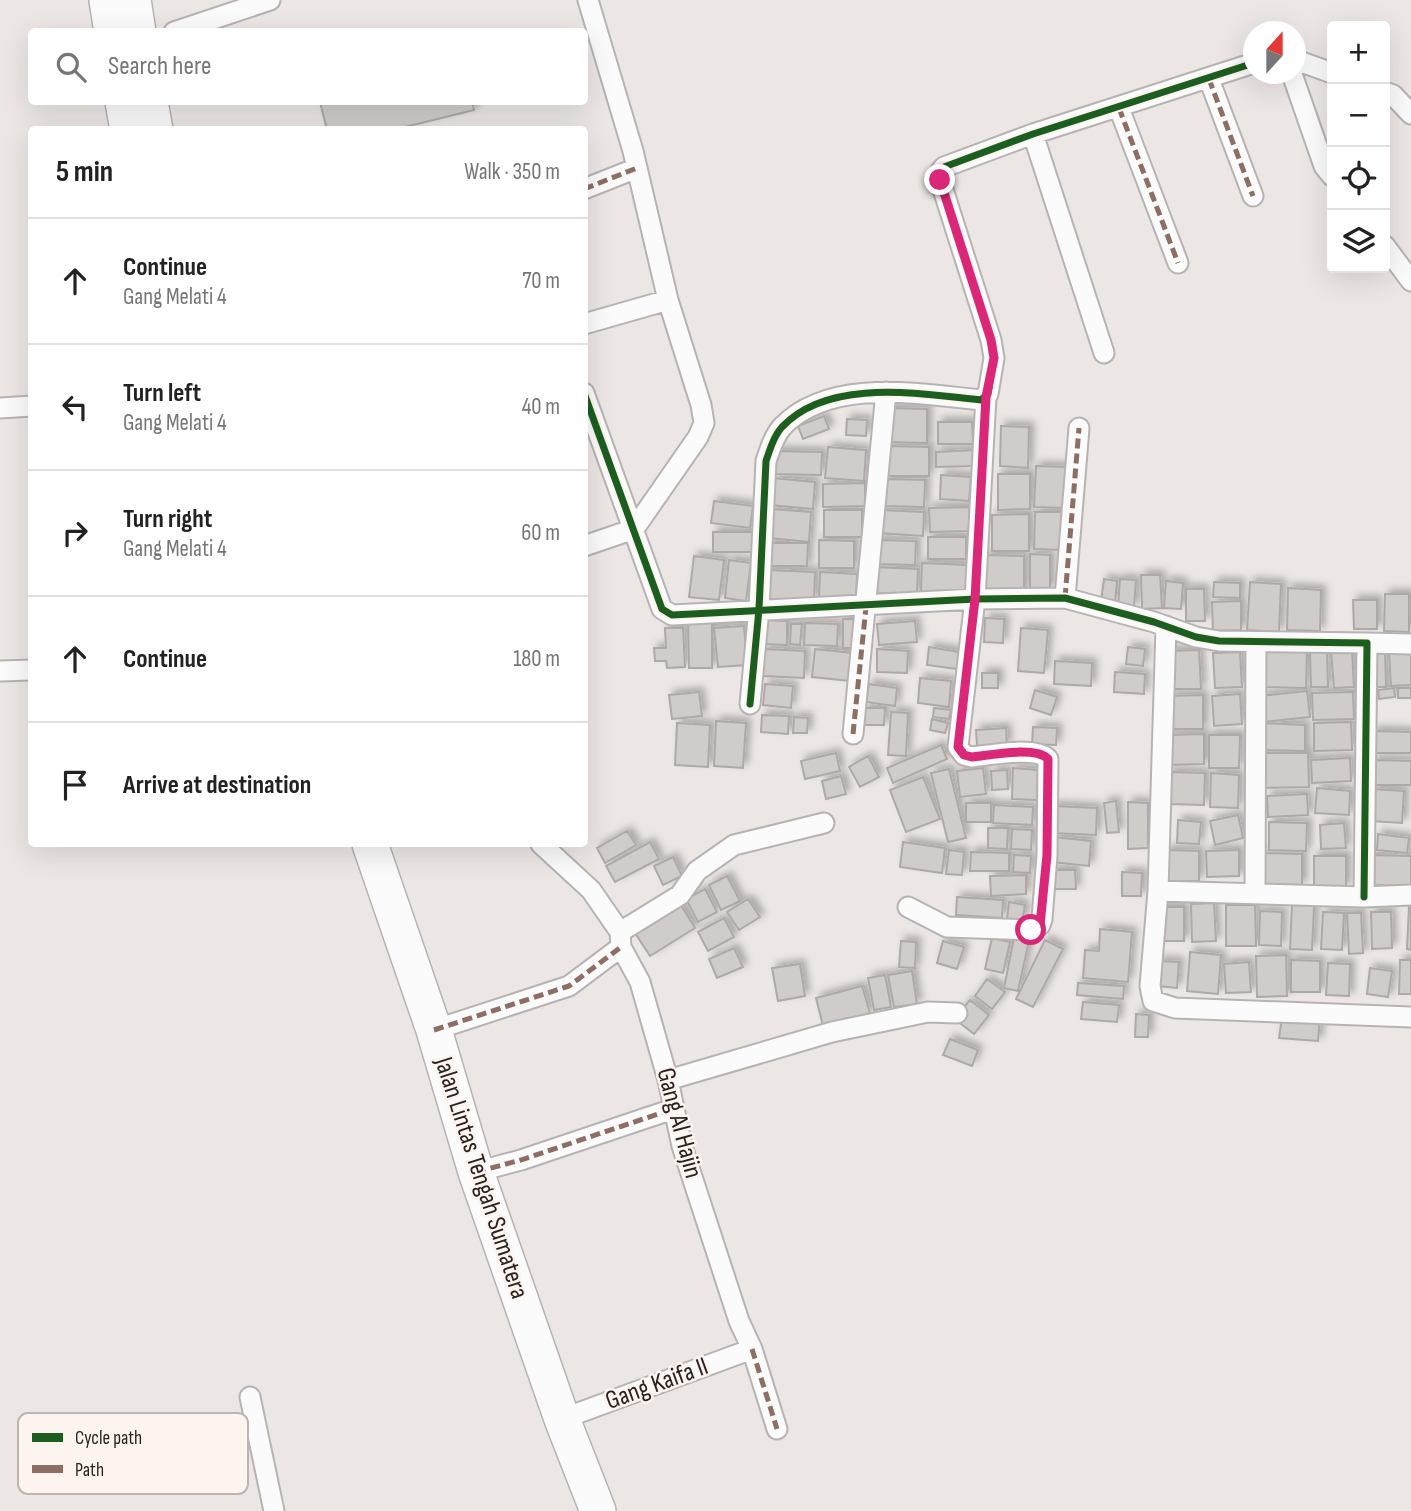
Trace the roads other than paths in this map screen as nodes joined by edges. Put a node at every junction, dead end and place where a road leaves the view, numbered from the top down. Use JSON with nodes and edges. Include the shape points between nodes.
{"nodes":[{"id":1,"x":107,"y":0,"type":"edge"},
{"id":2,"x":133,"y":0,"type":"edge"},
{"id":3,"x":270,"y":0,"type":"edge"},
{"id":4,"x":588,"y":0,"type":"edge"},
{"id":5,"x":111,"y":28,"type":"edge"},
{"id":6,"x":137,"y":28,"type":"edge"},
{"id":7,"x":185,"y":28,"type":"edge"},
{"id":8,"x":1306,"y":64,"type":"edge"},
{"id":9,"x":1243,"y":67,"type":"edge"},
{"id":10,"x":1327,"y":71,"type":"edge"},
{"id":11,"x":1209,"y":79,"type":"junction"},
{"id":12,"x":1295,"y":84,"type":"edge"},
{"id":13,"x":1390,"y":94,"type":"edge"},
{"id":14,"x":124,"y":105,"type":"edge"},
{"id":15,"x":151,"y":105,"type":"edge"},
{"id":16,"x":1119,"y":108,"type":"junction"},
{"id":17,"x":1411,"y":114,"type":"edge"},
{"id":18,"x":127,"y":126,"type":"edge"},
{"id":19,"x":154,"y":126,"type":"edge"},
{"id":20,"x":1033,"y":134,"type":"junction"},
{"id":21,"x":636,"y":168,"type":"junction"},
{"id":22,"x":1327,"y":170,"type":"edge"},
{"id":23,"x":588,"y":187,"type":"edge"},
{"id":24,"x":1253,"y":196,"type":"dead end"},
{"id":25,"x":1390,"y":253,"type":"edge"},
{"id":26,"x":1178,"y":263,"type":"dead end"},
{"id":27,"x":1411,"y":281,"type":"edge"},
{"id":28,"x":668,"y":300,"type":"junction"},
{"id":29,"x":588,"y":323,"type":"edge"},
{"id":30,"x":1104,"y":353,"type":"dead end"},
{"id":31,"x":886,"y":392,"type":"junction"},
{"id":32,"x":987,"y":395,"type":"junction"},
{"id":33,"x":588,"y":404,"type":"edge"},
{"id":34,"x":28,"y":406,"type":"edge"},
{"id":35,"x":0,"y":408,"type":"edge"},
{"id":36,"x":1079,"y":428,"type":"dead end"},
{"id":37,"x":636,"y":536,"type":"junction"},
{"id":38,"x":588,"y":545,"type":"edge"},
{"id":39,"x":1066,"y":598,"type":"junction"},
{"id":40,"x":975,"y":599,"type":"junction"},
{"id":41,"x":866,"y":607,"type":"junction"},
{"id":42,"x":759,"y":609,"type":"junction"},
{"id":43,"x":1166,"y":626,"type":"junction"},
{"id":44,"x":1256,"y":642,"type":"junction"},
{"id":45,"x":1367,"y":643,"type":"junction"},
{"id":46,"x":1411,"y":644,"type":"edge"},
{"id":47,"x":28,"y":670,"type":"edge"},
{"id":48,"x":0,"y":671,"type":"edge"},
{"id":49,"x":750,"y":704,"type":"dead end"},
{"id":50,"x":853,"y":734,"type":"dead end"},
{"id":51,"x":824,"y":823,"type":"dead end"},
{"id":52,"x":544,"y":847,"type":"edge"},
{"id":53,"x":361,"y":852,"type":"edge"},
{"id":54,"x":1158,"y":891,"type":"junction"},
{"id":55,"x":1255,"y":894,"type":"junction"},
{"id":56,"x":1411,"y":895,"type":"edge"},
{"id":57,"x":1364,"y":897,"type":"junction"},
{"id":58,"x":908,"y":907,"type":"dead end"},
{"id":59,"x":620,"y":940,"type":"junction"},
{"id":60,"x":957,"y":1013,"type":"dead end"},
{"id":61,"x":1411,"y":1017,"type":"edge"},
{"id":62,"x":434,"y":1030,"type":"junction"},
{"id":63,"x":668,"y":1080,"type":"junction"},
{"id":64,"x":673,"y":1109,"type":"junction"},
{"id":65,"x":476,"y":1172,"type":"junction"},
{"id":66,"x":752,"y":1349,"type":"junction"},
{"id":67,"x":250,"y":1397,"type":"dead end"},
{"id":68,"x":562,"y":1419,"type":"junction"},
{"id":69,"x":776,"y":1429,"type":"dead end"},
{"id":70,"x":274,"y":1511,"type":"edge"},
{"id":71,"x":575,"y":1511,"type":"edge"},
{"id":72,"x":598,"y":1511,"type":"edge"}],
"edges":[{"from":1,"to":5,"type":"highway"},
{"from":2,"to":6,"type":"highway"},
{"from":3,"to":7,"type":"street"},
{"from":4,"to":21,"type":"street"},
{"from":8,"to":10,"type":"street"},
{"from":9,"to":11,"type":"street"},
{"from":11,"to":16,"type":"street"},
{"from":11,"to":24,"type":"street"},
{"from":12,"to":22,"type":"street"},
{"from":13,"to":17,"type":"street"},
{"from":14,"to":18,"type":"highway"},
{"from":15,"to":19,"type":"highway"},
{"from":16,"to":20,"type":"street"},
{"from":16,"to":26,"type":"street"},
{"from":20,"to":30,"type":"street"},
{"from":20,"to":32,"type":"street","via":[[940,172],[991,340],[994,358]]},
{"from":21,"to":23,"type":"street"},
{"from":21,"to":28,"type":"street"},
{"from":25,"to":27,"type":"street"},
{"from":28,"to":29,"type":"street"},
{"from":28,"to":37,"type":"street","via":[[704,423]]},
{"from":31,"to":32,"type":"street","via":[[981,400]]},
{"from":31,"to":41,"type":"street"},
{"from":31,"to":42,"type":"street","via":[[846,395],[799,413],[771,445],[766,461]]},
{"from":32,"to":40,"type":"street"},
{"from":33,"to":37,"type":"street"},
{"from":34,"to":35,"type":"street"},
{"from":36,"to":39,"type":"street"},
{"from":37,"to":38,"type":"street"},
{"from":37,"to":42,"type":"street","via":[[662,609],[672,615]]},
{"from":39,"to":40,"type":"street"},
{"from":39,"to":43,"type":"street"},
{"from":40,"to":41,"type":"street"},
{"from":40,"to":58,"type":"street","via":[[958,747],[972,757],[1032,752],[1048,759],[1043,915],[1040,925],[1031,930],[947,927]]},
{"from":41,"to":42,"type":"street"},
{"from":41,"to":50,"type":"street"},
{"from":42,"to":49,"type":"street"},
{"from":43,"to":44,"type":"street","via":[[1196,637]]},
{"from":43,"to":54,"type":"street"},
{"from":44,"to":45,"type":"street"},
{"from":44,"to":55,"type":"street"},
{"from":45,"to":46,"type":"street"},
{"from":45,"to":57,"type":"street"},
{"from":47,"to":48,"type":"street"},
{"from":51,"to":59,"type":"street","via":[[734,845],[697,871],[680,895]]},
{"from":52,"to":59,"type":"street","name":"Gang Al Hajin","via":[[592,890]]},
{"from":53,"to":62,"type":"highway","name":"Jalan Lintas Tengah Sumatera"},
{"from":53,"to":71,"type":"highway","name":"Jalan Lintas Tengah Sumatera","via":[[459,1185]]},
{"from":54,"to":55,"type":"street"},
{"from":54,"to":61,"type":"street","via":[[1150,986],[1153,1001],[1175,1008]]},
{"from":55,"to":57,"type":"street"},
{"from":56,"to":57,"type":"street"},
{"from":59,"to":62,"type":"street","via":[[569,986]]},
{"from":59,"to":63,"type":"street","name":"Gang Al Hajin","via":[[640,982]]},
{"from":60,"to":63,"type":"street","via":[[928,1012],[832,1032]]},
{"from":62,"to":65,"type":"highway","name":"Jalan Lintas Tengah Sumatera"},
{"from":63,"to":64,"type":"street","name":"Gang Al Hajin"},
{"from":64,"to":65,"type":"street"},
{"from":64,"to":66,"type":"street","name":"Gang Al Hajin","via":[[716,1253]]},
{"from":65,"to":68,"type":"highway","name":"Jalan Lintas Tengah Sumatera"},
{"from":66,"to":68,"type":"street","name":"Gang Kaifa II"},
{"from":66,"to":69,"type":"street","name":"Gang Al Hajin"},
{"from":67,"to":70,"type":"street"},
{"from":68,"to":72,"type":"highway","name":"Jalan Lintas Tengah Sumatera"}]}
